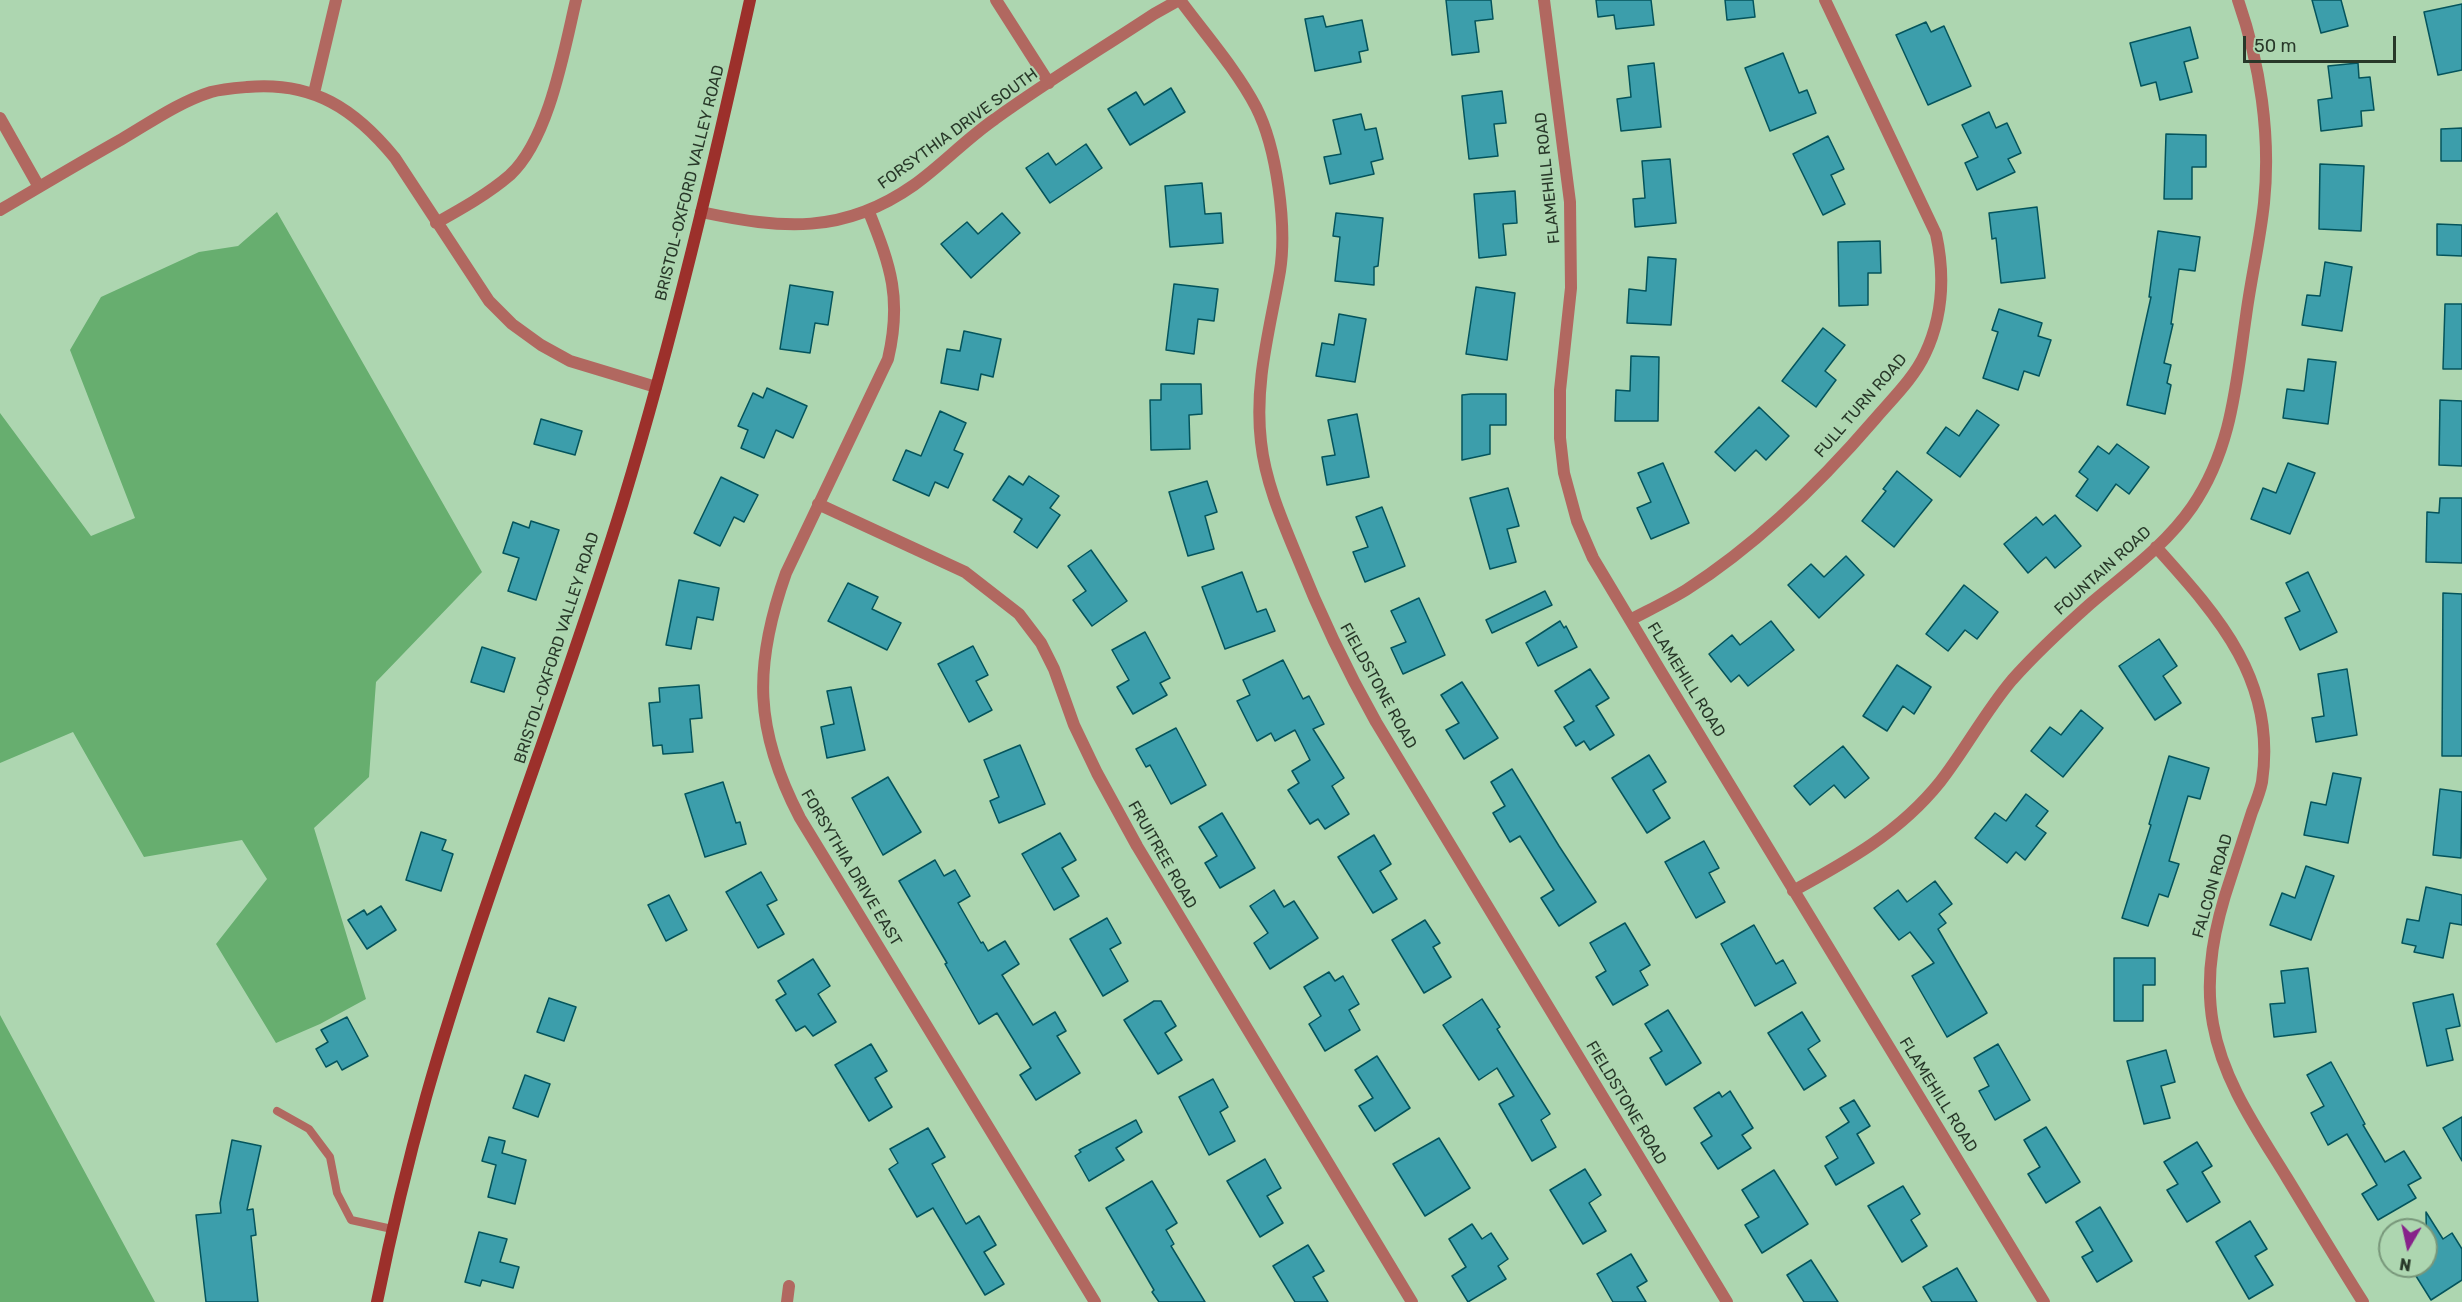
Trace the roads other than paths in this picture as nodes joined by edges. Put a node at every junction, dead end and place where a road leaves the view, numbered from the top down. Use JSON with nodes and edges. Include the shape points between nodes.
{"nodes":[{"id":1,"x":336,"y":0,"type":"edge"},
{"id":2,"x":576,"y":0,"type":"edge"},
{"id":3,"x":750,"y":0,"type":"edge"},
{"id":4,"x":996,"y":0,"type":"edge"},
{"id":5,"x":1179,"y":0,"type":"edge"},
{"id":6,"x":1544,"y":0,"type":"edge"},
{"id":7,"x":1825,"y":0,"type":"edge"},
{"id":8,"x":2238,"y":0,"type":"edge"},
{"id":9,"x":1049,"y":83,"type":"junction"},
{"id":10,"x":314,"y":93,"type":"junction"},
{"id":11,"x":0,"y":118,"type":"edge"},
{"id":12,"x":39,"y":186,"type":"junction"},
{"id":13,"x":0,"y":210,"type":"edge"},
{"id":14,"x":701,"y":212,"type":"junction"},
{"id":15,"x":869,"y":212,"type":"junction"},
{"id":16,"x":436,"y":223,"type":"junction"},
{"id":17,"x":656,"y":387,"type":"junction"},
{"id":18,"x":818,"y":504,"type":"junction"},
{"id":19,"x":2156,"y":547,"type":"junction"},
{"id":20,"x":1630,"y":620,"type":"junction"},
{"id":21,"x":1793,"y":891,"type":"junction"},
{"id":22,"x":277,"y":1111,"type":"dead end"},
{"id":23,"x":392,"y":1228,"type":"junction"},
{"id":24,"x":789,"y":1286,"type":"dead end"},
{"id":25,"x":377,"y":1302,"type":"edge"},
{"id":26,"x":787,"y":1302,"type":"edge"},
{"id":27,"x":1095,"y":1302,"type":"edge"},
{"id":28,"x":1412,"y":1302,"type":"edge"},
{"id":29,"x":1727,"y":1302,"type":"edge"},
{"id":30,"x":2044,"y":1302,"type":"edge"},
{"id":31,"x":2363,"y":1302,"type":"edge"}],
"edges":[{"from":1,"to":10,"type":"street"},
{"from":2,"to":16,"type":"street","via":[[563,57],[542,126],[532,145],[509,176]]},
{"from":3,"to":14,"type":"main road","name":"BRISTOL-OXFORD VALLEY ROAD"},
{"from":4,"to":9,"type":"street"},
{"from":5,"to":9,"type":"street","name":"FORSYTHIA DRIVE SOUTH"},
{"from":5,"to":29,"type":"street","name":"FIELDSTONE ROAD","via":[[1256,108],[1276,175],[1282,241],[1258,401],[1261,443],[1269,479],[1320,612],[1376,722]]},
{"from":6,"to":20,"type":"street","name":"FLAMEHILL ROAD","via":[[1572,237],[1569,317],[1560,390],[1564,473],[1577,521],[1593,558]]},
{"from":7,"to":20,"type":"street","name":"FULL TURN ROAD","via":[[1936,234],[1942,287],[1936,322],[1925,354],[1912,375],[1868,428],[1781,518],[1685,590]]},
{"from":8,"to":19,"type":"street","name":"FOUNTAIN ROAD","via":[[2258,74],[2265,150],[2264,202],[2232,416],[2205,484],[2191,508]]},
{"from":9,"to":15,"type":"street","name":"FORSYTHIA DRIVE SOUTH","via":[[993,120],[914,185]]},
{"from":10,"to":12,"type":"street","via":[[269,85],[211,92],[177,107]]},
{"from":10,"to":16,"type":"street","via":[[343,108],[379,139]]},
{"from":11,"to":12,"type":"street"},
{"from":12,"to":13,"type":"street"},
{"from":14,"to":15,"type":"street","name":"FORSYTHIA DRIVE SOUTH","via":[[785,225],[841,220]]},
{"from":14,"to":17,"type":"main road","name":"BRISTOL-OXFORD VALLEY ROAD"},
{"from":15,"to":18,"type":"street","name":"FORSYTHIA DRIVE EAST","via":[[892,278],[894,333],[888,358]]},
{"from":16,"to":17,"type":"street","via":[[489,302],[519,330],[570,361]]},
{"from":17,"to":23,"type":"main road","name":"BRISTOL-OXFORD VALLEY ROAD","via":[[623,503],[431,1083]]},
{"from":18,"to":27,"type":"street","name":"FORSYTHIA DRIVE EAST","via":[[786,573],[765,642],[763,708],[784,787]]},
{"from":18,"to":28,"type":"street","name":"FRUITREE ROAD","via":[[965,572],[1019,614],[1045,652],[1096,773],[1137,846]]},
{"from":19,"to":21,"type":"street","name":"FOUNTAIN ROAD","via":[[2088,606],[2011,682],[1940,782],[1911,815],[1846,862]]},
{"from":19,"to":31,"type":"street","name":"FALCON ROAD","via":[[2237,647],[2262,720],[2262,784],[2223,900],[2212,955],[2210,996],[2220,1054],[2248,1115]]},
{"from":20,"to":21,"type":"street","name":"FLAMEHILL ROAD"},
{"from":21,"to":30,"type":"street","name":"FLAMEHILL ROAD"},
{"from":22,"to":23,"type":"lane","via":[[309,1130],[330,1157],[337,1193],[351,1220]]},
{"from":23,"to":25,"type":"main road","name":"BRISTOL-OXFORD VALLEY ROAD"},
{"from":24,"to":26,"type":"street"}]}
